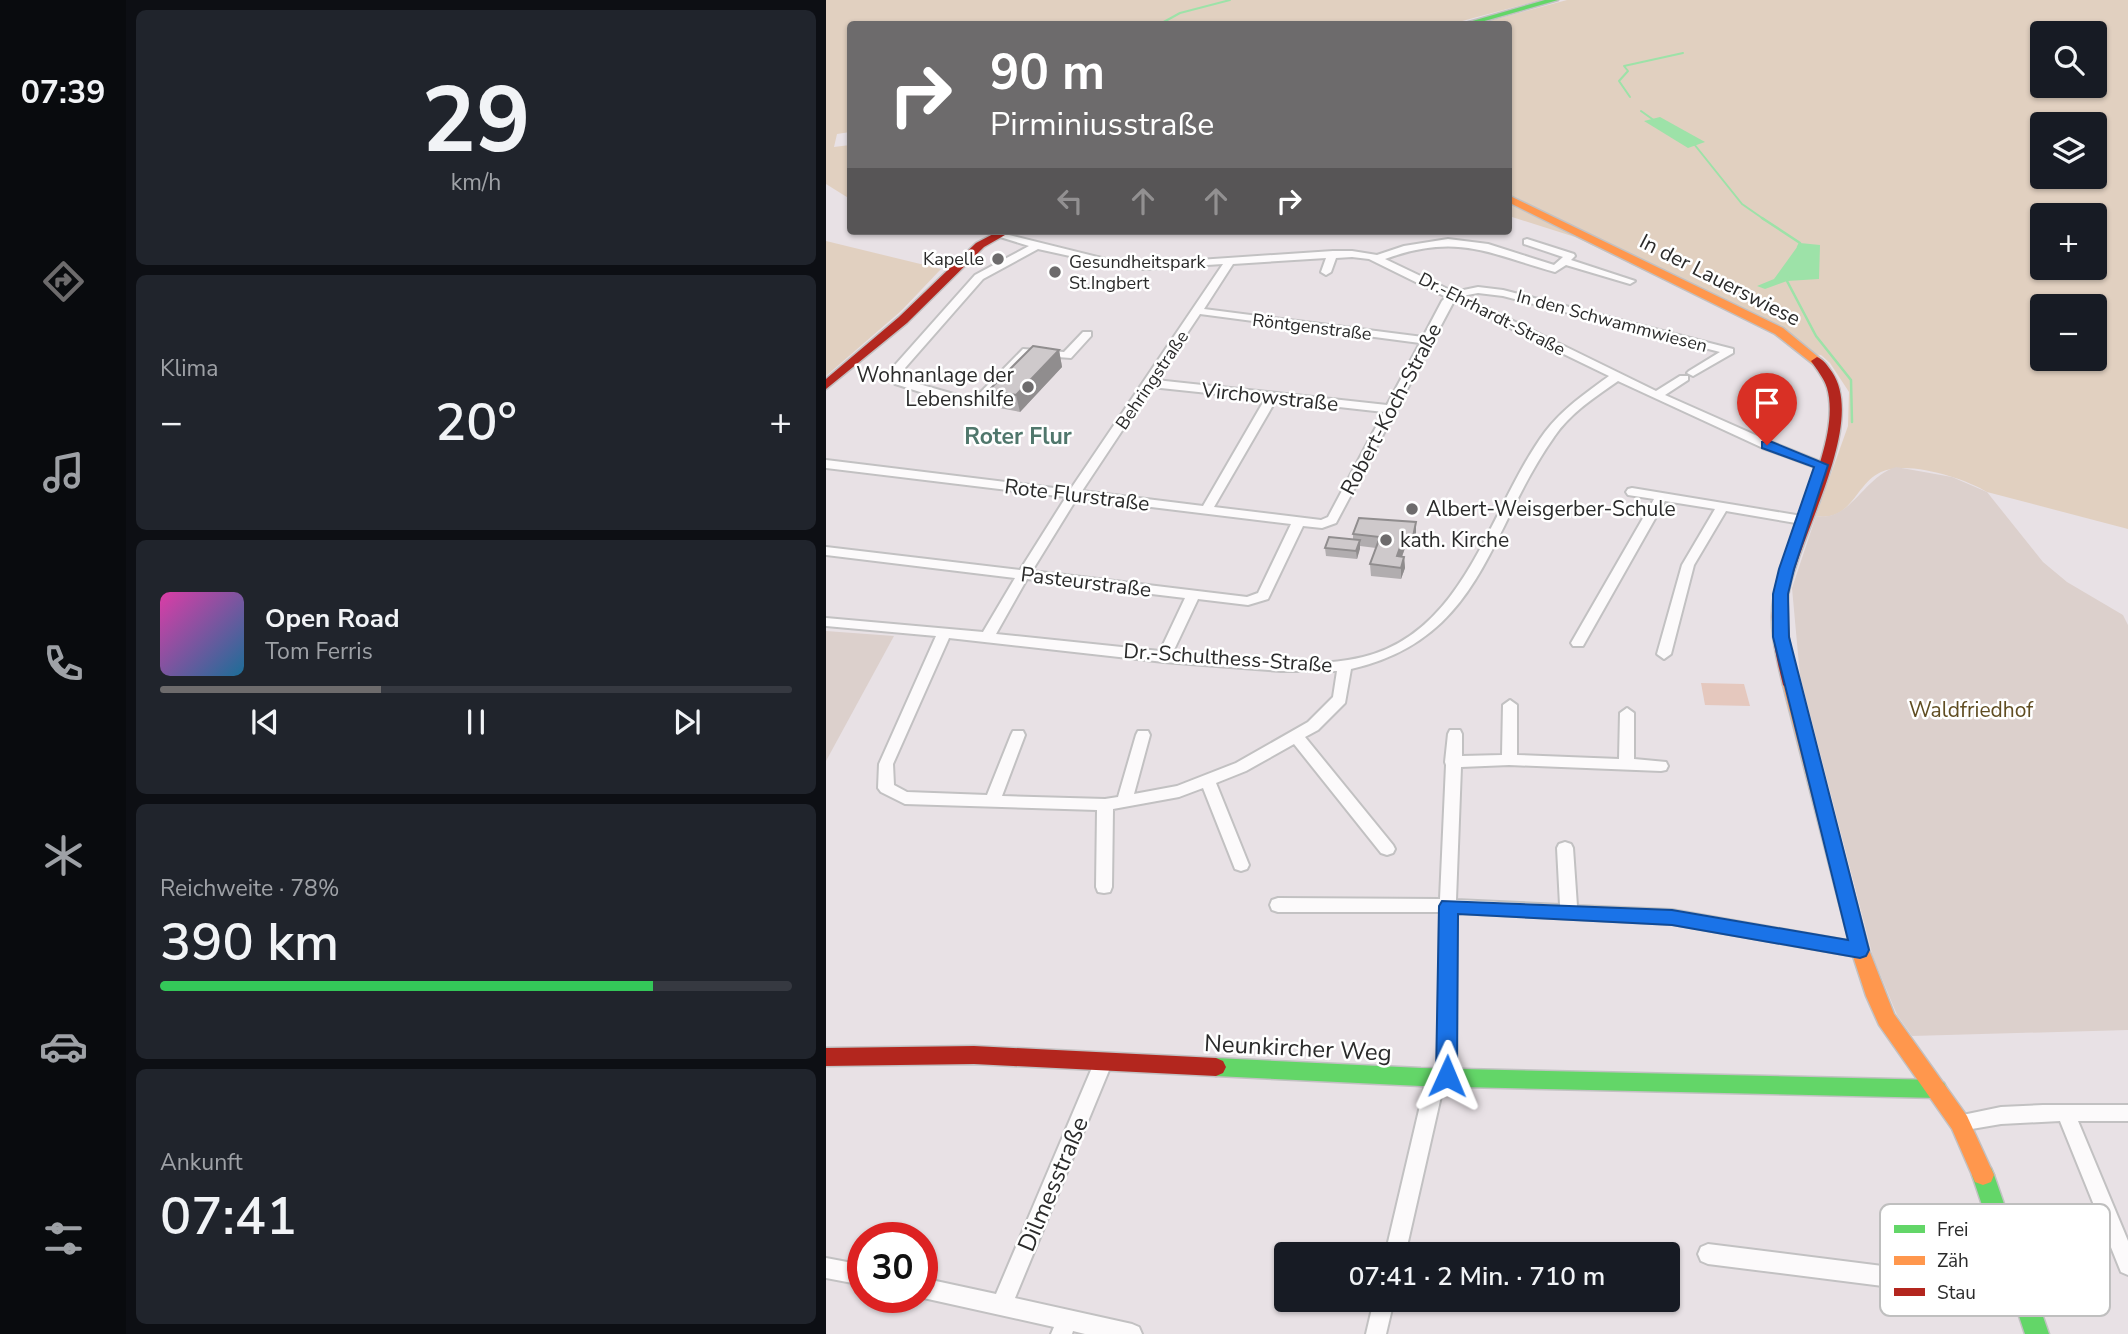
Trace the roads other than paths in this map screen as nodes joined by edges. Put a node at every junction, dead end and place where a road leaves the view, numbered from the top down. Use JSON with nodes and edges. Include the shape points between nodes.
{"nodes":[{"id":1,"x":1554,"y":0,"type":"edge"},
{"id":2,"x":1478,"y":21,"type":"edge"},
{"id":3,"x":1512,"y":200,"type":"edge"},
{"id":4,"x":998,"y":235,"type":"edge"},
{"id":5,"x":1010,"y":235,"type":"edge"},
{"id":6,"x":1527,"y":242,"type":"dead end"},
{"id":7,"x":1037,"y":246,"type":"junction"},
{"id":8,"x":1333,"y":254,"type":"junction"},
{"id":9,"x":1379,"y":258,"type":"junction"},
{"id":10,"x":1566,"y":262,"type":"junction"},
{"id":11,"x":1229,"y":263,"type":"junction"},
{"id":12,"x":1129,"y":266,"type":"dead end"},
{"id":13,"x":1143,"y":266,"type":"dead end"},
{"id":14,"x":1326,"y":272,"type":"dead end"},
{"id":15,"x":1630,"y":281,"type":"dead end"},
{"id":16,"x":1454,"y":296,"type":"junction"},
{"id":17,"x":1198,"y":311,"type":"junction"},
{"id":18,"x":1087,"y":334,"type":"dead end"},
{"id":19,"x":1426,"y":341,"type":"junction"},
{"id":20,"x":1617,"y":376,"type":"junction"},
{"id":21,"x":1149,"y":383,"type":"junction"},
{"id":22,"x":826,"y":385,"type":"edge"},
{"id":23,"x":1657,"y":395,"type":"junction"},
{"id":24,"x":1271,"y":398,"type":"junction"},
{"id":25,"x":1391,"y":410,"type":"junction"},
{"id":26,"x":826,"y":464,"type":"edge"},
{"id":27,"x":1822,"y":465,"type":"junction"},
{"id":28,"x":1632,"y":492,"type":"dead end"},
{"id":29,"x":1073,"y":495,"type":"junction"},
{"id":30,"x":1661,"y":498,"type":"junction"},
{"id":31,"x":1722,"y":508,"type":"junction"},
{"id":32,"x":1206,"y":511,"type":"junction"},
{"id":33,"x":1802,"y":520,"type":"junction"},
{"id":34,"x":1298,"y":522,"type":"junction"},
{"id":35,"x":1328,"y":522,"type":"joint"},
{"id":36,"x":826,"y":551,"type":"edge"},
{"id":37,"x":1022,"y":573,"type":"junction"},
{"id":38,"x":1193,"y":595,"type":"junction"},
{"id":39,"x":826,"y":622,"type":"edge"},
{"id":40,"x":944,"y":634,"type":"junction"},
{"id":41,"x":987,"y":638,"type":"junction"},
{"id":42,"x":1578,"y":643,"type":"dead end"},
{"id":43,"x":1664,"y":654,"type":"dead end"},
{"id":44,"x":1164,"y":657,"type":"junction"},
{"id":45,"x":1345,"y":666,"type":"junction"},
{"id":46,"x":1510,"y":705,"type":"dead end"},
{"id":47,"x":1627,"y":713,"type":"dead end"},
{"id":48,"x":1455,"y":734,"type":"dead end"},
{"id":49,"x":1018,"y":735,"type":"dead end"},
{"id":50,"x":1143,"y":735,"type":"dead end"},
{"id":51,"x":1297,"y":737,"type":"junction"},
{"id":52,"x":1509,"y":760,"type":"junction"},
{"id":53,"x":1452,"y":762,"type":"junction"},
{"id":54,"x":1626,"y":764,"type":"junction"},
{"id":55,"x":1661,"y":766,"type":"dead end"},
{"id":56,"x":1208,"y":782,"type":"junction"},
{"id":57,"x":992,"y":801,"type":"junction"},
{"id":58,"x":1124,"y":802,"type":"junction"},
{"id":59,"x":1105,"y":805,"type":"junction"},
{"id":60,"x":1565,"y":848,"type":"dead end"},
{"id":61,"x":1387,"y":849,"type":"dead end"},
{"id":62,"x":1241,"y":865,"type":"dead end"},
{"id":63,"x":1104,"y":887,"type":"dead end"},
{"id":64,"x":1278,"y":905,"type":"dead end"},
{"id":65,"x":1448,"y":906,"type":"junction"},
{"id":66,"x":1569,"y":912,"type":"junction"},
{"id":67,"x":1860,"y":950,"type":"junction"},
{"id":68,"x":826,"y":1057,"type":"edge"},
{"id":69,"x":1103,"y":1063,"type":"junction"},
{"id":70,"x":1441,"y":1076,"type":"junction"},
{"id":71,"x":1937,"y":1089,"type":"junction"},
{"id":72,"x":2067,"y":1113,"type":"junction"},
{"id":73,"x":2128,"y":1113,"type":"edge"},
{"id":74,"x":1960,"y":1124,"type":"junction"},
{"id":75,"x":1995,"y":1204,"type":"edge"},
{"id":76,"x":2104,"y":1204,"type":"edge"},
{"id":77,"x":2110,"y":1220,"type":"edge"},
{"id":78,"x":1398,"y":1242,"type":"edge"},
{"id":79,"x":1708,"y":1254,"type":"dead end"},
{"id":80,"x":2128,"y":1265,"type":"edge"},
{"id":81,"x":826,"y":1268,"type":"edge"},
{"id":82,"x":847,"y":1272,"type":"edge"},
{"id":83,"x":1880,"y":1276,"type":"edge"},
{"id":84,"x":938,"y":1291,"type":"edge"},
{"id":85,"x":1002,"y":1305,"type":"junction"},
{"id":86,"x":1381,"y":1312,"type":"edge"},
{"id":87,"x":2032,"y":1316,"type":"edge"},
{"id":88,"x":1064,"y":1327,"type":"edge"},
{"id":89,"x":1132,"y":1334,"type":"edge"},
{"id":90,"x":1376,"y":1334,"type":"edge"},
{"id":91,"x":2037,"y":1334,"type":"edge"}],
"edges":[{"from":1,"to":2,"type":"street"},
{"from":3,"to":27,"type":"street","name":"In der Lauerswiese","via":[[1757,320],[1806,351],[1827,374],[1836,395]]},
{"from":4,"to":22,"type":"street","via":[[973,251]]},
{"from":5,"to":7,"type":"street"},
{"from":6,"to":10,"type":"street","via":[[1570,256]]},
{"from":7,"to":12,"type":"street"},
{"from":7,"to":18,"type":"street","via":[[979,277],[899,367],[900,382],[964,400],[979,398],[1027,351],[1067,356]]},
{"from":8,"to":9,"type":"street","name":"Dr.-Ehrhardt-Straße"},
{"from":8,"to":11,"type":"street","name":"Dr.-Ehrhardt-Straße"},
{"from":8,"to":14,"type":"street"},
{"from":9,"to":10,"type":"street","via":[[1416,245],[1457,240],[1555,269]]},
{"from":9,"to":16,"type":"street","name":"Dr.-Ehrhardt-Straße"},
{"from":10,"to":15,"type":"street"},
{"from":11,"to":13,"type":"street","name":"Dr.-Ehrhardt-Straße"},
{"from":11,"to":17,"type":"street","name":"Behringstraße"},
{"from":16,"to":19,"type":"street","name":"Robert-Koch-Straße"},
{"from":16,"to":20,"type":"street","name":"Dr.-Ehrhardt-Straße"},
{"from":16,"to":23,"type":"street","name":"In den Schwammwiesen","via":[[1470,290],[1496,291],[1729,351]]},
{"from":17,"to":19,"type":"street","name":"Röntgenstraße"},
{"from":17,"to":21,"type":"street","name":"Behringstraße"},
{"from":19,"to":25,"type":"street","name":"Robert-Koch-Straße"},
{"from":20,"to":23,"type":"street","name":"Dr.-Ehrhardt-Straße"},
{"from":20,"to":45,"type":"street","name":"Dr.-Schulthess-Straße","via":[[1568,413],[1549,435],[1482,560],[1445,612],[1407,643]]},
{"from":21,"to":24,"type":"street","name":"Virchowstraße"},
{"from":21,"to":29,"type":"street","name":"Behringstraße"},
{"from":23,"to":27,"type":"street","name":"Dr.-Ehrhardt-Straße"},
{"from":24,"to":25,"type":"street","name":"Virchowstraße"},
{"from":24,"to":32,"type":"street"},
{"from":25,"to":35,"type":"street","name":"Robert-Koch-Straße"},
{"from":26,"to":29,"type":"street","name":"Rote Flurstraße"},
{"from":27,"to":33,"type":"street","name":"In der Lauerswiese"},
{"from":28,"to":30,"type":"street"},
{"from":29,"to":32,"type":"street","name":"Rote Flurstraße"},
{"from":29,"to":37,"type":"street","name":"Behringstraße"},
{"from":30,"to":31,"type":"street"},
{"from":30,"to":42,"type":"street"},
{"from":31,"to":33,"type":"street"},
{"from":31,"to":43,"type":"street","via":[[1688,565]]},
{"from":32,"to":34,"type":"street","name":"Rote Flurstraße"},
{"from":33,"to":67,"type":"street","name":"In der Lauerswiese","via":[[1781,594],[1781,637]]},
{"from":34,"to":35,"type":"street","name":"Rote Flurstraße"},
{"from":34,"to":38,"type":"street","name":"Pasteurstraße","via":[[1263,596],[1257,600]]},
{"from":36,"to":37,"type":"street","name":"Pasteurstraße"},
{"from":37,"to":38,"type":"street","name":"Pasteurstraße"},
{"from":37,"to":41,"type":"street","name":"Behringstraße"},
{"from":38,"to":44,"type":"street"},
{"from":39,"to":40,"type":"street","name":"Dr.-Schulthess-Straße"},
{"from":40,"to":41,"type":"street","name":"Dr.-Schulthess-Straße"},
{"from":40,"to":57,"type":"street","via":[[886,764],[886,788],[916,800]]},
{"from":41,"to":44,"type":"street","name":"Dr.-Schulthess-Straße"},
{"from":44,"to":45,"type":"street","name":"Dr.-Schulthess-Straße"},
{"from":45,"to":51,"type":"street","via":[[1340,699]]},
{"from":46,"to":52,"type":"street"},
{"from":47,"to":54,"type":"street"},
{"from":48,"to":53,"type":"street"},
{"from":49,"to":57,"type":"street"},
{"from":50,"to":58,"type":"street"},
{"from":51,"to":56,"type":"street"},
{"from":51,"to":61,"type":"street"},
{"from":52,"to":53,"type":"street"},
{"from":52,"to":54,"type":"street"},
{"from":53,"to":65,"type":"street"},
{"from":54,"to":55,"type":"street"},
{"from":56,"to":58,"type":"street"},
{"from":56,"to":62,"type":"street"},
{"from":57,"to":59,"type":"street"},
{"from":58,"to":59,"type":"street"},
{"from":59,"to":63,"type":"street"},
{"from":60,"to":66,"type":"street"},
{"from":64,"to":65,"type":"street"},
{"from":65,"to":66,"type":"street"},
{"from":65,"to":70,"type":"street"},
{"from":66,"to":67,"type":"street","via":[[1672,917]]},
{"from":67,"to":71,"type":"street","name":"In der Lauerswiese","via":[[1886,1019]]},
{"from":68,"to":69,"type":"street","name":"Neunkircher Weg","via":[[974,1055]]},
{"from":69,"to":70,"type":"street","name":"Neunkircher Weg"},
{"from":69,"to":85,"type":"street","name":"Dilmesstraße"},
{"from":70,"to":71,"type":"street","name":"Neunkircher Weg"},
{"from":70,"to":78,"type":"street"},
{"from":71,"to":74,"type":"street","name":"In der Lauerswiese"},
{"from":72,"to":73,"type":"street"},
{"from":72,"to":74,"type":"street","via":[[1992,1115]]},
{"from":72,"to":76,"type":"street"},
{"from":74,"to":75,"type":"street","name":"In der Lauerswiese"},
{"from":77,"to":80,"type":"street"},
{"from":79,"to":83,"type":"street"},
{"from":81,"to":82,"type":"street"},
{"from":84,"to":85,"type":"street"},
{"from":85,"to":88,"type":"street"},
{"from":86,"to":90,"type":"street"},
{"from":87,"to":91,"type":"street","name":"In der Lauerswiese"},
{"from":88,"to":89,"type":"street"}]}
